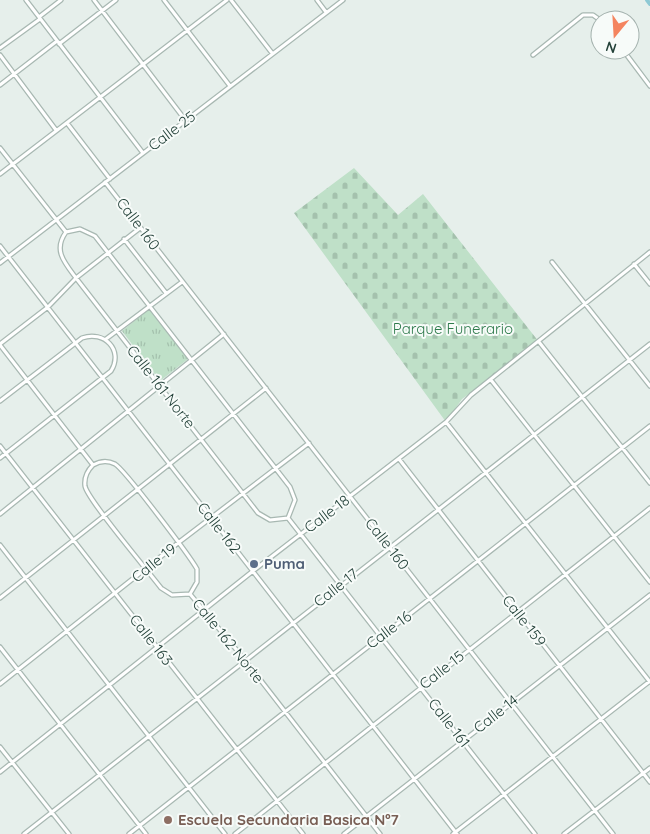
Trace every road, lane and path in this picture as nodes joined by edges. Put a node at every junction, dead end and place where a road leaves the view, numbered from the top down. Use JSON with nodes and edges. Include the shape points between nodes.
{"nodes":[{"id":1,"x":26,"y":0,"type":"edge"},
{"id":2,"x":61,"y":0,"type":"edge"},
{"id":3,"x":94,"y":0,"type":"edge"},
{"id":4,"x":116,"y":0,"type":"edge"},
{"id":5,"x":164,"y":0,"type":"edge"},
{"id":6,"x":226,"y":0,"type":"edge"},
{"id":7,"x":231,"y":0,"type":"edge"},
{"id":8,"x":317,"y":0,"type":"edge"},
{"id":9,"x":343,"y":0,"type":"edge"},
{"id":10,"x":102,"y":11,"type":"junction"},
{"id":11,"x":326,"y":12,"type":"junction"},
{"id":12,"x":590,"y":15,"type":"edge"},
{"id":13,"x":39,"y":18,"type":"junction"},
{"id":14,"x":187,"y":30,"type":"junction"},
{"id":15,"x":58,"y":42,"type":"junction"},
{"id":16,"x":0,"y":48,"type":"edge"},
{"id":17,"x":272,"y":53,"type":"junction"},
{"id":18,"x":0,"y":55,"type":"edge"},
{"id":19,"x":533,"y":55,"type":"dead end"},
{"id":20,"x":630,"y":60,"type":"edge"},
{"id":21,"x":144,"y":64,"type":"junction"},
{"id":22,"x":14,"y":74,"type":"junction"},
{"id":23,"x":0,"y":85,"type":"edge"},
{"id":24,"x":230,"y":86,"type":"junction"},
{"id":25,"x":650,"y":86,"type":"edge"},
{"id":26,"x":100,"y":98,"type":"junction"},
{"id":27,"x":186,"y":121,"type":"junction"},
{"id":28,"x":67,"y":123,"type":"junction"},
{"id":29,"x":56,"y":130,"type":"junction"},
{"id":30,"x":0,"y":148,"type":"edge"},
{"id":31,"x":143,"y":153,"type":"junction"},
{"id":32,"x":12,"y":164,"type":"junction"},
{"id":33,"x":0,"y":174,"type":"edge"},
{"id":34,"x":110,"y":178,"type":"junction"},
{"id":35,"x":105,"y":182,"type":"junction"},
{"id":36,"x":56,"y":219,"type":"junction"},
{"id":37,"x":140,"y":228,"type":"junction"},
{"id":38,"x":66,"y":232,"type":"junction"},
{"id":39,"x":124,"y":239,"type":"junction"},
{"id":40,"x":0,"y":246,"type":"edge"},
{"id":41,"x":108,"y":252,"type":"junction"},
{"id":42,"x":650,"y":252,"type":"edge"},
{"id":43,"x":8,"y":257,"type":"junction"},
{"id":44,"x":552,"y":262,"type":"dead end"},
{"id":45,"x":0,"y":263,"type":"edge"},
{"id":46,"x":634,"y":264,"type":"junction"},
{"id":47,"x":76,"y":278,"type":"junction"},
{"id":48,"x":182,"y":282,"type":"junction"},
{"id":49,"x":650,"y":284,"type":"edge"},
{"id":50,"x":166,"y":293,"type":"junction"},
{"id":51,"x":586,"y":304,"type":"junction"},
{"id":52,"x":150,"y":305,"type":"junction"},
{"id":53,"x":48,"y":307,"type":"junction"},
{"id":54,"x":118,"y":330,"type":"junction"},
{"id":55,"x":224,"y":334,"type":"junction"},
{"id":56,"x":106,"y":339,"type":"junction"},
{"id":57,"x":75,"y":342,"type":"junction"},
{"id":58,"x":539,"y":342,"type":"junction"},
{"id":59,"x":650,"y":344,"type":"edge"},
{"id":60,"x":0,"y":345,"type":"edge"},
{"id":61,"x":191,"y":359,"type":"junction"},
{"id":62,"x":630,"y":360,"type":"junction"},
{"id":63,"x":103,"y":378,"type":"junction"},
{"id":64,"x":27,"y":380,"type":"junction"},
{"id":65,"x":491,"y":380,"type":"junction"},
{"id":66,"x":160,"y":385,"type":"junction"},
{"id":67,"x":650,"y":386,"type":"edge"},
{"id":68,"x":266,"y":388,"type":"junction"},
{"id":69,"x":583,"y":397,"type":"junction"},
{"id":70,"x":0,"y":401,"type":"edge"},
{"id":71,"x":128,"y":412,"type":"junction"},
{"id":72,"x":233,"y":413,"type":"junction"},
{"id":73,"x":54,"y":415,"type":"junction"},
{"id":74,"x":446,"y":422,"type":"junction"},
{"id":75,"x":650,"y":426,"type":"edge"},
{"id":76,"x":535,"y":435,"type":"junction"},
{"id":77,"x":200,"y":438,"type":"junction"},
{"id":78,"x":309,"y":442,"type":"junction"},
{"id":79,"x":0,"y":446,"type":"edge"},
{"id":80,"x":622,"y":448,"type":"junction"},
{"id":81,"x":81,"y":450,"type":"junction"},
{"id":82,"x":6,"y":454,"type":"junction"},
{"id":83,"x":0,"y":458,"type":"edge"},
{"id":84,"x":399,"y":460,"type":"junction"},
{"id":85,"x":170,"y":464,"type":"junction"},
{"id":86,"x":92,"y":465,"type":"junction"},
{"id":87,"x":275,"y":468,"type":"junction"},
{"id":88,"x":487,"y":472,"type":"junction"},
{"id":89,"x":650,"y":484,"type":"edge"},
{"id":90,"x":574,"y":486,"type":"junction"},
{"id":91,"x":32,"y":488,"type":"junction"},
{"id":92,"x":137,"y":490,"type":"junction"},
{"id":93,"x":243,"y":493,"type":"junction"},
{"id":94,"x":350,"y":497,"type":"junction"},
{"id":95,"x":650,"y":508,"type":"edge"},
{"id":96,"x":438,"y":511,"type":"junction"},
{"id":97,"x":0,"y":514,"type":"edge"},
{"id":98,"x":104,"y":515,"type":"junction"},
{"id":99,"x":211,"y":518,"type":"junction"},
{"id":100,"x":288,"y":518,"type":"junction"},
{"id":101,"x":526,"y":524,"type":"junction"},
{"id":102,"x":301,"y":535,"type":"junction"},
{"id":103,"x":614,"y":536,"type":"junction"},
{"id":104,"x":73,"y":540,"type":"junction"},
{"id":105,"x":178,"y":543,"type":"junction"},
{"id":106,"x":0,"y":545,"type":"edge"},
{"id":107,"x":389,"y":547,"type":"junction"},
{"id":108,"x":478,"y":562,"type":"junction"},
{"id":109,"x":146,"y":569,"type":"junction"},
{"id":110,"x":253,"y":571,"type":"junction"},
{"id":111,"x":566,"y":574,"type":"junction"},
{"id":112,"x":25,"y":578,"type":"junction"},
{"id":113,"x":650,"y":582,"type":"edge"},
{"id":114,"x":340,"y":585,"type":"junction"},
{"id":115,"x":115,"y":594,"type":"junction"},
{"id":116,"x":190,"y":594,"type":"junction"},
{"id":117,"x":650,"y":595,"type":"edge"},
{"id":118,"x":0,"y":598,"type":"edge"},
{"id":119,"x":430,"y":599,"type":"junction"},
{"id":120,"x":204,"y":611,"type":"junction"},
{"id":121,"x":517,"y":612,"type":"junction"},
{"id":122,"x":292,"y":623,"type":"junction"},
{"id":123,"x":607,"y":627,"type":"junction"},
{"id":124,"x":68,"y":632,"type":"junction"},
{"id":125,"x":381,"y":636,"type":"junction"},
{"id":126,"x":0,"y":647,"type":"edge"},
{"id":127,"x":158,"y":648,"type":"junction"},
{"id":128,"x":469,"y":649,"type":"junction"},
{"id":129,"x":244,"y":660,"type":"junction"},
{"id":130,"x":558,"y":665,"type":"junction"},
{"id":131,"x":18,"y":670,"type":"junction"},
{"id":132,"x":333,"y":674,"type":"junction"},
{"id":133,"x":650,"y":682,"type":"edge"},
{"id":134,"x":0,"y":684,"type":"edge"},
{"id":135,"x":108,"y":686,"type":"junction"},
{"id":136,"x":420,"y":687,"type":"junction"},
{"id":137,"x":196,"y":698,"type":"junction"},
{"id":138,"x":510,"y":703,"type":"junction"},
{"id":139,"x":285,"y":712,"type":"junction"},
{"id":140,"x":600,"y":720,"type":"junction"},
{"id":141,"x":61,"y":724,"type":"junction"},
{"id":142,"x":373,"y":724,"type":"junction"},
{"id":143,"x":148,"y":737,"type":"junction"},
{"id":144,"x":462,"y":740,"type":"junction"},
{"id":145,"x":0,"y":747,"type":"edge"},
{"id":146,"x":237,"y":750,"type":"junction"},
{"id":147,"x":552,"y":757,"type":"junction"},
{"id":148,"x":12,"y":762,"type":"junction"},
{"id":149,"x":325,"y":762,"type":"junction"},
{"id":150,"x":650,"y":768,"type":"edge"},
{"id":151,"x":0,"y":772,"type":"edge"},
{"id":152,"x":643,"y":773,"type":"junction"},
{"id":153,"x":100,"y":774,"type":"junction"},
{"id":154,"x":415,"y":779,"type":"junction"},
{"id":155,"x":650,"y":782,"type":"edge"},
{"id":156,"x":190,"y":787,"type":"junction"},
{"id":157,"x":504,"y":793,"type":"junction"},
{"id":158,"x":277,"y":800,"type":"junction"},
{"id":159,"x":595,"y":810,"type":"junction"},
{"id":160,"x":52,"y":812,"type":"junction"},
{"id":161,"x":366,"y":817,"type":"junction"},
{"id":162,"x":140,"y":826,"type":"junction"},
{"id":163,"x":456,"y":833,"type":"edge"},
{"id":164,"x":24,"y":834,"type":"edge"},
{"id":165,"x":69,"y":834,"type":"edge"},
{"id":166,"x":129,"y":834,"type":"edge"},
{"id":167,"x":146,"y":834,"type":"edge"},
{"id":168,"x":225,"y":834,"type":"edge"},
{"id":169,"x":235,"y":834,"type":"edge"},
{"id":170,"x":303,"y":834,"type":"edge"},
{"id":171,"x":344,"y":834,"type":"edge"},
{"id":172,"x":380,"y":834,"type":"edge"},
{"id":173,"x":535,"y":834,"type":"edge"},
{"id":174,"x":564,"y":834,"type":"edge"},
{"id":175,"x":613,"y":834,"type":"edge"}],
"edges":[{"from":1,"to":13,"type":"street"},
{"from":2,"to":13,"type":"street"},
{"from":3,"to":10,"type":"street"},
{"from":4,"to":10,"type":"street"},
{"from":5,"to":14,"type":"street"},
{"from":6,"to":14,"type":"street"},
{"from":7,"to":17,"type":"street"},
{"from":8,"to":11,"type":"street"},
{"from":9,"to":11,"type":"street","name":"Calle 25"},
{"from":10,"to":15,"type":"street"},
{"from":10,"to":21,"type":"street"},
{"from":11,"to":17,"type":"street","name":"Calle 25"},
{"from":12,"to":19,"type":"street","via":[[583,15]]},
{"from":13,"to":15,"type":"street"},
{"from":13,"to":16,"type":"street"},
{"from":14,"to":21,"type":"street"},
{"from":14,"to":24,"type":"street"},
{"from":15,"to":22,"type":"street"},
{"from":15,"to":26,"type":"street"},
{"from":17,"to":24,"type":"street","name":"Calle 25"},
{"from":18,"to":22,"type":"street"},
{"from":20,"to":25,"type":"street"},
{"from":21,"to":26,"type":"street"},
{"from":21,"to":27,"type":"street"},
{"from":22,"to":23,"type":"street"},
{"from":22,"to":29,"type":"street"},
{"from":24,"to":27,"type":"street","name":"Calle 25"},
{"from":26,"to":28,"type":"street"},
{"from":26,"to":31,"type":"street"},
{"from":27,"to":31,"type":"street","name":"Calle 25"},
{"from":28,"to":29,"type":"street"},
{"from":28,"to":34,"type":"street"},
{"from":29,"to":32,"type":"street"},
{"from":30,"to":32,"type":"street"},
{"from":31,"to":34,"type":"street","name":"Calle 25"},
{"from":32,"to":33,"type":"street"},
{"from":32,"to":36,"type":"street"},
{"from":34,"to":35,"type":"street","name":"Calle 25"},
{"from":35,"to":36,"type":"street","name":"Calle 25"},
{"from":35,"to":37,"type":"street","name":"Calle 160"},
{"from":36,"to":38,"type":"street"},
{"from":36,"to":43,"type":"street","name":"Calle 25"},
{"from":37,"to":39,"type":"street"},
{"from":37,"to":48,"type":"street","name":"Calle 160"},
{"from":38,"to":41,"type":"street","via":[[80,229],[88,232]]},
{"from":38,"to":47,"type":"street","name":"Calle 161 Norte","via":[[59,252]]},
{"from":39,"to":41,"type":"street"},
{"from":39,"to":50,"type":"street"},
{"from":40,"to":43,"type":"street","name":"Calle 162"},
{"from":41,"to":47,"type":"street"},
{"from":41,"to":52,"type":"street"},
{"from":42,"to":46,"type":"street","name":"Calle 18"},
{"from":43,"to":45,"type":"street","name":"Calle 25"},
{"from":43,"to":53,"type":"street","name":"Calle 162"},
{"from":44,"to":51,"type":"street"},
{"from":46,"to":49,"type":"street"},
{"from":46,"to":51,"type":"street","name":"Calle 18"},
{"from":47,"to":53,"type":"street"},
{"from":47,"to":54,"type":"street","name":"Calle 161 Norte"},
{"from":48,"to":50,"type":"street"},
{"from":48,"to":55,"type":"street","name":"Calle 160"},
{"from":50,"to":52,"type":"street"},
{"from":51,"to":58,"type":"street","name":"Calle 18"},
{"from":51,"to":62,"type":"street"},
{"from":52,"to":54,"type":"street"},
{"from":52,"to":61,"type":"street"},
{"from":53,"to":57,"type":"street","name":"Calle 162"},
{"from":53,"to":60,"type":"street"},
{"from":54,"to":56,"type":"street"},
{"from":54,"to":66,"type":"street","name":"Calle 161 Norte"},
{"from":55,"to":61,"type":"street"},
{"from":55,"to":68,"type":"street","name":"Calle 160"},
{"from":56,"to":57,"type":"street","via":[[89,335]]},
{"from":56,"to":63,"type":"street","via":[[116,358],[111,371]]},
{"from":57,"to":63,"type":"street","name":"Calle 162"},
{"from":57,"to":64,"type":"street"},
{"from":58,"to":65,"type":"street","name":"Calle 18"},
{"from":58,"to":69,"type":"street"},
{"from":59,"to":62,"type":"street","name":"Calle 17"},
{"from":60,"to":64,"type":"street"},
{"from":61,"to":66,"type":"street"},
{"from":61,"to":72,"type":"street"},
{"from":62,"to":67,"type":"street"},
{"from":62,"to":69,"type":"street","name":"Calle 17"},
{"from":63,"to":71,"type":"street","name":"Calle 162"},
{"from":63,"to":73,"type":"street"},
{"from":64,"to":70,"type":"street"},
{"from":64,"to":73,"type":"street"},
{"from":65,"to":74,"type":"street","name":"Calle 18","via":[[462,402]]},
{"from":65,"to":76,"type":"street"},
{"from":66,"to":71,"type":"street"},
{"from":66,"to":77,"type":"street","name":"Calle 161 Norte"},
{"from":68,"to":72,"type":"street"},
{"from":68,"to":78,"type":"street","name":"Calle 160"},
{"from":69,"to":76,"type":"street","name":"Calle 17"},
{"from":69,"to":80,"type":"street"},
{"from":71,"to":81,"type":"street"},
{"from":71,"to":85,"type":"street","name":"Calle 162"},
{"from":72,"to":77,"type":"street"},
{"from":72,"to":87,"type":"street"},
{"from":73,"to":81,"type":"street"},
{"from":73,"to":82,"type":"street"},
{"from":74,"to":84,"type":"street","name":"Calle 18"},
{"from":74,"to":88,"type":"street"},
{"from":75,"to":80,"type":"street","name":"Calle 16"},
{"from":76,"to":88,"type":"street","name":"Calle 17"},
{"from":76,"to":90,"type":"street"},
{"from":77,"to":85,"type":"street"},
{"from":77,"to":93,"type":"street","name":"Calle 161 Norte"},
{"from":78,"to":87,"type":"street","name":"Calle 19"},
{"from":78,"to":94,"type":"street","name":"Calle 160"},
{"from":79,"to":82,"type":"street","name":"Calle 163"},
{"from":80,"to":89,"type":"street"},
{"from":80,"to":90,"type":"street","name":"Calle 16"},
{"from":81,"to":86,"type":"street"},
{"from":81,"to":91,"type":"street"},
{"from":82,"to":83,"type":"street"},
{"from":82,"to":91,"type":"street","name":"Calle 163"},
{"from":84,"to":94,"type":"street","name":"Calle 18"},
{"from":84,"to":96,"type":"street","name":"Calle 159"},
{"from":85,"to":92,"type":"street"},
{"from":85,"to":99,"type":"street","name":"Calle 162"},
{"from":86,"to":92,"type":"street","name":"Calle 162 Norte","via":[[105,461],[118,465]]},
{"from":86,"to":98,"type":"street","via":[[85,476],[85,485]]},
{"from":87,"to":93,"type":"street","name":"Calle 19"},
{"from":87,"to":100,"type":"street","via":[[294,494]]},
{"from":88,"to":96,"type":"street","name":"Calle 17"},
{"from":88,"to":101,"type":"street"},
{"from":90,"to":101,"type":"street","name":"Calle 16"},
{"from":90,"to":103,"type":"street"},
{"from":91,"to":97,"type":"street"},
{"from":91,"to":104,"type":"street","name":"Calle 163"},
{"from":92,"to":98,"type":"street"},
{"from":92,"to":105,"type":"street","name":"Calle 162 Norte"},
{"from":93,"to":99,"type":"street","name":"Calle 19"},
{"from":93,"to":100,"type":"street","name":"Calle 161 Norte","via":[[264,518],[276,521]]},
{"from":94,"to":102,"type":"street","name":"Calle 18"},
{"from":94,"to":107,"type":"street","name":"Calle 160"},
{"from":95,"to":103,"type":"street","name":"Calle 15"},
{"from":96,"to":107,"type":"street","name":"Calle 17"},
{"from":96,"to":108,"type":"street","name":"Calle 159"},
{"from":98,"to":104,"type":"street"},
{"from":98,"to":109,"type":"street"},
{"from":99,"to":105,"type":"street","name":"Calle 19"},
{"from":99,"to":110,"type":"street","name":"Calle 162"},
{"from":100,"to":102,"type":"street","name":"Calle 161"},
{"from":101,"to":108,"type":"street","name":"Calle 16"},
{"from":101,"to":111,"type":"street"},
{"from":102,"to":110,"type":"street","name":"Calle 18"},
{"from":102,"to":114,"type":"street","name":"Calle 161"},
{"from":103,"to":111,"type":"street","name":"Calle 15"},
{"from":103,"to":113,"type":"street"},
{"from":104,"to":112,"type":"street"},
{"from":104,"to":115,"type":"street","name":"Calle 163"},
{"from":105,"to":109,"type":"street","name":"Calle 19"},
{"from":105,"to":116,"type":"street","name":"Calle 162 Norte","via":[[197,568],[197,582]]},
{"from":106,"to":112,"type":"street"},
{"from":107,"to":114,"type":"street","name":"Calle 17"},
{"from":107,"to":119,"type":"street","name":"Calle 160"},
{"from":108,"to":119,"type":"street","name":"Calle 16"},
{"from":108,"to":121,"type":"street","name":"Calle 159"},
{"from":109,"to":115,"type":"street","name":"Calle 19"},
{"from":109,"to":116,"type":"street","via":[[167,592],[178,596]]},
{"from":110,"to":120,"type":"street","name":"Calle 18"},
{"from":110,"to":122,"type":"street","name":"Calle 162"},
{"from":111,"to":121,"type":"street","name":"Calle 15"},
{"from":111,"to":123,"type":"street"},
{"from":112,"to":118,"type":"street"},
{"from":112,"to":124,"type":"street"},
{"from":114,"to":122,"type":"street","name":"Calle 17"},
{"from":114,"to":125,"type":"street","name":"Calle 161"},
{"from":115,"to":124,"type":"street","name":"Calle 19"},
{"from":115,"to":127,"type":"street","name":"Calle 163"},
{"from":116,"to":120,"type":"street","name":"Calle 162 Norte"},
{"from":117,"to":123,"type":"street","name":"Calle 14"},
{"from":119,"to":125,"type":"street","name":"Calle 16"},
{"from":119,"to":128,"type":"street","name":"Calle 160"},
{"from":120,"to":127,"type":"street","name":"Calle 18"},
{"from":120,"to":129,"type":"street","name":"Calle 162 Norte"},
{"from":121,"to":128,"type":"street","name":"Calle 15"},
{"from":121,"to":130,"type":"street","name":"Calle 159"},
{"from":122,"to":129,"type":"street","name":"Calle 17"},
{"from":122,"to":132,"type":"street","name":"Calle 162"},
{"from":123,"to":130,"type":"street","name":"Calle 14"},
{"from":123,"to":133,"type":"street"},
{"from":124,"to":131,"type":"street","name":"Calle 19"},
{"from":124,"to":135,"type":"street"},
{"from":125,"to":132,"type":"street","name":"Calle 16"},
{"from":125,"to":136,"type":"street","name":"Calle 161"},
{"from":126,"to":131,"type":"street"},
{"from":127,"to":135,"type":"street","name":"Calle 18"},
{"from":127,"to":137,"type":"street","name":"Calle 163"},
{"from":128,"to":136,"type":"street","name":"Calle 15"},
{"from":128,"to":138,"type":"street","name":"Calle 160"},
{"from":129,"to":137,"type":"street","name":"Calle 17"},
{"from":129,"to":139,"type":"street","name":"Calle 162 Norte"},
{"from":130,"to":138,"type":"street","name":"Calle 14"},
{"from":130,"to":140,"type":"street","name":"Calle 159"},
{"from":131,"to":134,"type":"street","name":"Calle 19"},
{"from":131,"to":141,"type":"street"},
{"from":132,"to":139,"type":"street","name":"Calle 16"},
{"from":132,"to":142,"type":"street","name":"Calle 162"},
{"from":133,"to":140,"type":"street"},
{"from":135,"to":141,"type":"street","name":"Calle 18"},
{"from":135,"to":143,"type":"street"},
{"from":136,"to":142,"type":"street","name":"Calle 15"},
{"from":136,"to":144,"type":"street","name":"Calle 161"},
{"from":137,"to":143,"type":"street","name":"Calle 17"},
{"from":137,"to":146,"type":"street","name":"Calle 163"},
{"from":138,"to":144,"type":"street","name":"Calle 14"},
{"from":138,"to":147,"type":"street","name":"Calle 160"},
{"from":139,"to":146,"type":"street","name":"Calle 16"},
{"from":139,"to":149,"type":"street","name":"Calle 162 Norte"},
{"from":140,"to":147,"type":"street"},
{"from":140,"to":152,"type":"street","name":"Calle 159"},
{"from":141,"to":148,"type":"street","name":"Calle 18"},
{"from":141,"to":153,"type":"street"},
{"from":142,"to":149,"type":"street","name":"Calle 15"},
{"from":142,"to":154,"type":"street","name":"Calle 162"},
{"from":143,"to":153,"type":"street","name":"Calle 17"},
{"from":143,"to":156,"type":"street"},
{"from":144,"to":154,"type":"street","name":"Calle 14"},
{"from":144,"to":157,"type":"street","name":"Calle 161"},
{"from":145,"to":148,"type":"street"},
{"from":146,"to":156,"type":"street","name":"Calle 16"},
{"from":146,"to":158,"type":"street","name":"Calle 163"},
{"from":147,"to":157,"type":"street"},
{"from":147,"to":159,"type":"street","name":"Calle 160"},
{"from":148,"to":151,"type":"street","name":"Calle 18"},
{"from":148,"to":160,"type":"street"},
{"from":149,"to":158,"type":"street","name":"Calle 15"},
{"from":149,"to":161,"type":"street","name":"Calle 162 Norte"},
{"from":150,"to":152,"type":"street"},
{"from":152,"to":155,"type":"street","name":"Calle 159"},
{"from":152,"to":159,"type":"street"},
{"from":153,"to":160,"type":"street","name":"Calle 17"},
{"from":153,"to":162,"type":"street"},
{"from":154,"to":161,"type":"street","name":"Calle 14"},
{"from":154,"to":163,"type":"street","name":"Calle 162"},
{"from":156,"to":162,"type":"street","name":"Calle 16"},
{"from":156,"to":168,"type":"street"},
{"from":157,"to":163,"type":"street"},
{"from":157,"to":173,"type":"street","name":"Calle 161"},
{"from":158,"to":169,"type":"street","name":"Calle 15"},
{"from":158,"to":170,"type":"street","name":"Calle 163"},
{"from":159,"to":174,"type":"street"},
{"from":159,"to":175,"type":"street","name":"Calle 160"},
{"from":160,"to":164,"type":"street","name":"Calle 17"},
{"from":160,"to":165,"type":"street"},
{"from":161,"to":171,"type":"street","name":"Calle 14"},
{"from":161,"to":172,"type":"street","name":"Calle 162 Norte"},
{"from":162,"to":166,"type":"street","name":"Calle 16"},
{"from":162,"to":167,"type":"street"}]}
